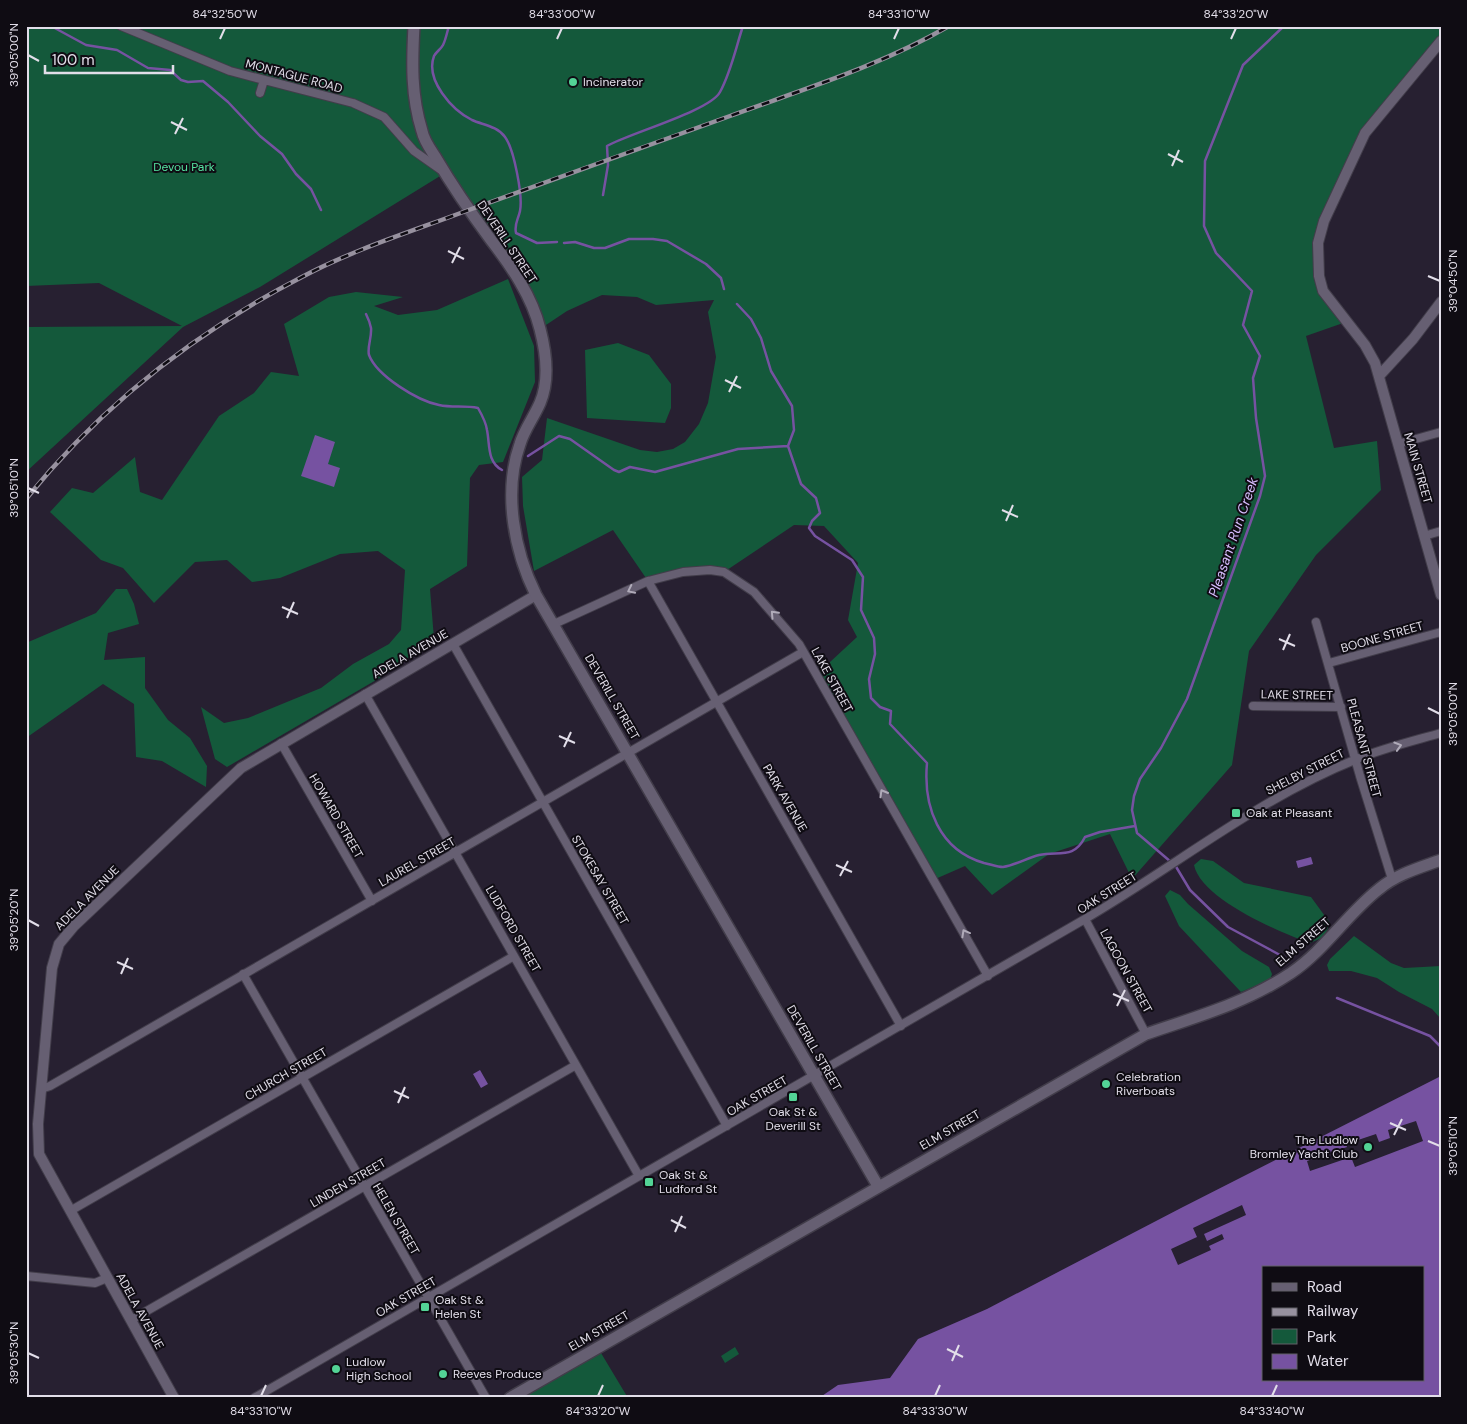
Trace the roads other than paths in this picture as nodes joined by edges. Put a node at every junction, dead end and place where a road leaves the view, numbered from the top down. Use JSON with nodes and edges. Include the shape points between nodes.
{"nodes":[{"id":1,"x":121,"y":26,"type":"edge"},
{"id":2,"x":414,"y":26,"type":"edge"},
{"id":3,"x":1441,"y":41,"type":"edge"},
{"id":4,"x":264,"y":80,"type":"junction"},
{"id":5,"x":260,"y":93,"type":"dead end"},
{"id":6,"x":445,"y":173,"type":"junction"},
{"id":7,"x":1441,"y":302,"type":"edge"},
{"id":8,"x":1379,"y":376,"type":"junction"},
{"id":9,"x":1441,"y":432,"type":"edge"},
{"id":10,"x":1398,"y":444,"type":"junction"},
{"id":11,"x":1441,"y":531,"type":"edge"},
{"id":12,"x":1424,"y":536,"type":"junction"},
{"id":13,"x":648,"y":581,"type":"junction"},
{"id":14,"x":536,"y":595,"type":"junction"},
{"id":15,"x":1441,"y":595,"type":"edge"},
{"id":16,"x":1316,"y":622,"type":"dead end"},
{"id":17,"x":554,"y":624,"type":"junction"},
{"id":18,"x":1441,"y":632,"type":"edge"},
{"id":19,"x":453,"y":644,"type":"junction"},
{"id":20,"x":803,"y":652,"type":"junction"},
{"id":21,"x":1329,"y":664,"type":"junction"},
{"id":22,"x":365,"y":694,"type":"junction"},
{"id":23,"x":718,"y":702,"type":"junction"},
{"id":24,"x":1253,"y":706,"type":"dead end"},
{"id":25,"x":1341,"y":707,"type":"junction"},
{"id":26,"x":1441,"y":733,"type":"edge"},
{"id":27,"x":281,"y":743,"type":"junction"},
{"id":28,"x":629,"y":753,"type":"junction"},
{"id":29,"x":1355,"y":759,"type":"junction"},
{"id":30,"x":543,"y":803,"type":"junction"},
{"id":31,"x":1266,"y":804,"type":"joint"},
{"id":32,"x":456,"y":853,"type":"junction"},
{"id":33,"x":1441,"y":860,"type":"edge"},
{"id":34,"x":1392,"y":879,"type":"junction"},
{"id":35,"x":372,"y":900,"type":"junction"},
{"id":36,"x":1085,"y":919,"type":"junction"},
{"id":37,"x":514,"y":956,"type":"junction"},
{"id":38,"x":243,"y":974,"type":"junction"},
{"id":39,"x":988,"y":976,"type":"junction"},
{"id":40,"x":901,"y":1026,"type":"junction"},
{"id":41,"x":1146,"y":1034,"type":"junction"},
{"id":42,"x":576,"y":1065,"type":"junction"},
{"id":43,"x":814,"y":1076,"type":"junction"},
{"id":44,"x":302,"y":1078,"type":"junction"},
{"id":45,"x":41,"y":1089,"type":"junction"},
{"id":46,"x":727,"y":1126,"type":"junction"},
{"id":47,"x":639,"y":1176,"type":"junction"},
{"id":48,"x":364,"y":1186,"type":"junction"},
{"id":49,"x":878,"y":1186,"type":"junction"},
{"id":50,"x":70,"y":1211,"type":"junction"},
{"id":51,"x":26,"y":1276,"type":"edge"},
{"id":52,"x":107,"y":1278,"type":"junction"},
{"id":53,"x":428,"y":1298,"type":"junction"},
{"id":54,"x":131,"y":1320,"type":"junction"},
{"id":55,"x":174,"y":1398,"type":"edge"},
{"id":56,"x":254,"y":1398,"type":"edge"},
{"id":57,"x":486,"y":1398,"type":"edge"},
{"id":58,"x":510,"y":1398,"type":"edge"}],
"edges":[{"from":1,"to":4,"type":"street","name":"MONTAGUE ROAD","via":[[230,71]]},
{"from":2,"to":6,"type":"main road","name":"DEVERILL STREET","via":[[414,99],[422,133]]},
{"from":3,"to":8,"type":"street","name":"MAIN STREET","via":[[1365,134],[1318,242],[1323,291],[1365,345],[1376,363]]},
{"from":4,"to":5,"type":"street"},
{"from":4,"to":6,"type":"street","name":"MONTAGUE ROAD","via":[[353,103],[384,117],[414,151]]},
{"from":6,"to":14,"type":"main road","name":"DEVERILL STREET","via":[[520,283],[536,315],[545,351],[544,388],[541,402],[520,442],[515,461],[513,502],[525,574]]},
{"from":7,"to":8,"type":"street"},
{"from":8,"to":10,"type":"street","name":"MAIN STREET"},
{"from":9,"to":10,"type":"street"},
{"from":10,"to":12,"type":"street","name":"MAIN STREET"},
{"from":11,"to":12,"type":"street"},
{"from":12,"to":15,"type":"street","name":"MAIN STREET"},
{"from":13,"to":17,"type":"street","name":"LAKE STREET","one_way":true},
{"from":20,"to":13,"type":"street","name":"LAKE STREET","one_way":true,"via":[[790,631],[754,592],[724,572],[683,572]]},
{"from":13,"to":23,"type":"street","name":"PARK AVENUE"},
{"from":14,"to":17,"type":"main road","name":"DEVERILL STREET"},
{"from":14,"to":19,"type":"street","name":"ADELA AVENUE"},
{"from":16,"to":21,"type":"street","name":"PLEASANT STREET"},
{"from":17,"to":28,"type":"main road","name":"DEVERILL STREET"},
{"from":18,"to":21,"type":"street","name":"BOONE STREET"},
{"from":19,"to":22,"type":"street","name":"ADELA AVENUE"},
{"from":19,"to":30,"type":"street","name":"STOKESAY STREET"},
{"from":20,"to":23,"type":"street","name":"LAUREL STREET"},
{"from":39,"to":20,"type":"street","name":"LAKE STREET","one_way":true},
{"from":21,"to":25,"type":"street","name":"PLEASANT STREET"},
{"from":22,"to":27,"type":"street","name":"ADELA AVENUE"},
{"from":22,"to":32,"type":"street","name":"LUDFORD STREET"},
{"from":23,"to":28,"type":"street","name":"LAUREL STREET"},
{"from":23,"to":40,"type":"street","name":"PARK AVENUE"},
{"from":24,"to":25,"type":"street","name":"LAKE STREET"},
{"from":25,"to":29,"type":"street","name":"PLEASANT STREET"},
{"from":29,"to":26,"type":"street","name":"SHELBY STREET","one_way":true},
{"from":27,"to":35,"type":"street","name":"HOWARD STREET"},
{"from":27,"to":45,"type":"street","name":"ADELA AVENUE","via":[[221,784],[63,938],[52,968]]},
{"from":28,"to":30,"type":"street","name":"LAUREL STREET"},
{"from":28,"to":43,"type":"main road","name":"DEVERILL STREET"},
{"from":29,"to":31,"type":"street","name":"SHELBY STREET"},
{"from":29,"to":34,"type":"street","name":"PLEASANT STREET"},
{"from":30,"to":32,"type":"street","name":"LAUREL STREET"},
{"from":30,"to":46,"type":"street","name":"STOKESAY STREET"},
{"from":31,"to":36,"type":"street","name":"OAK STREET"},
{"from":32,"to":35,"type":"street","name":"LAUREL STREET"},
{"from":32,"to":37,"type":"street","name":"LUDFORD STREET"},
{"from":33,"to":34,"type":"main road","name":"ELM STREET"},
{"from":34,"to":41,"type":"main road","name":"ELM STREET","via":[[1292,973],[1245,1000]]},
{"from":35,"to":38,"type":"street","name":"LAUREL STREET"},
{"from":36,"to":39,"type":"street","name":"OAK STREET"},
{"from":36,"to":41,"type":"street","name":"LAGOON STREET"},
{"from":37,"to":42,"type":"street","name":"LUDFORD STREET"},
{"from":37,"to":44,"type":"street","name":"CHURCH STREET"},
{"from":38,"to":44,"type":"street","name":"HELEN STREET"},
{"from":38,"to":45,"type":"street","name":"LAUREL STREET"},
{"from":39,"to":40,"type":"street","name":"OAK STREET"},
{"from":40,"to":43,"type":"street","name":"OAK STREET"},
{"from":41,"to":49,"type":"main road","name":"ELM STREET"},
{"from":42,"to":47,"type":"street","name":"LUDFORD STREET"},
{"from":42,"to":48,"type":"street","name":"LINDEN STREET"},
{"from":43,"to":46,"type":"street","name":"OAK STREET"},
{"from":43,"to":49,"type":"main road","name":"DEVERILL STREET"},
{"from":44,"to":48,"type":"street","name":"HELEN STREET"},
{"from":44,"to":50,"type":"street","name":"CHURCH STREET"},
{"from":45,"to":50,"type":"street","name":"ADELA AVENUE","via":[[39,1154]]},
{"from":46,"to":47,"type":"street","name":"OAK STREET"},
{"from":47,"to":53,"type":"street","name":"OAK STREET"},
{"from":48,"to":53,"type":"street","name":"HELEN STREET"},
{"from":48,"to":54,"type":"street","name":"LINDEN STREET"},
{"from":49,"to":58,"type":"main road","name":"ELM STREET"},
{"from":50,"to":52,"type":"street","name":"ADELA AVENUE"},
{"from":51,"to":52,"type":"street","via":[[95,1283]]},
{"from":52,"to":54,"type":"street","name":"ADELA AVENUE"},
{"from":53,"to":56,"type":"street","name":"OAK STREET"},
{"from":53,"to":57,"type":"street","name":"HELEN STREET"},
{"from":54,"to":55,"type":"street","name":"ADELA AVENUE"}]}
